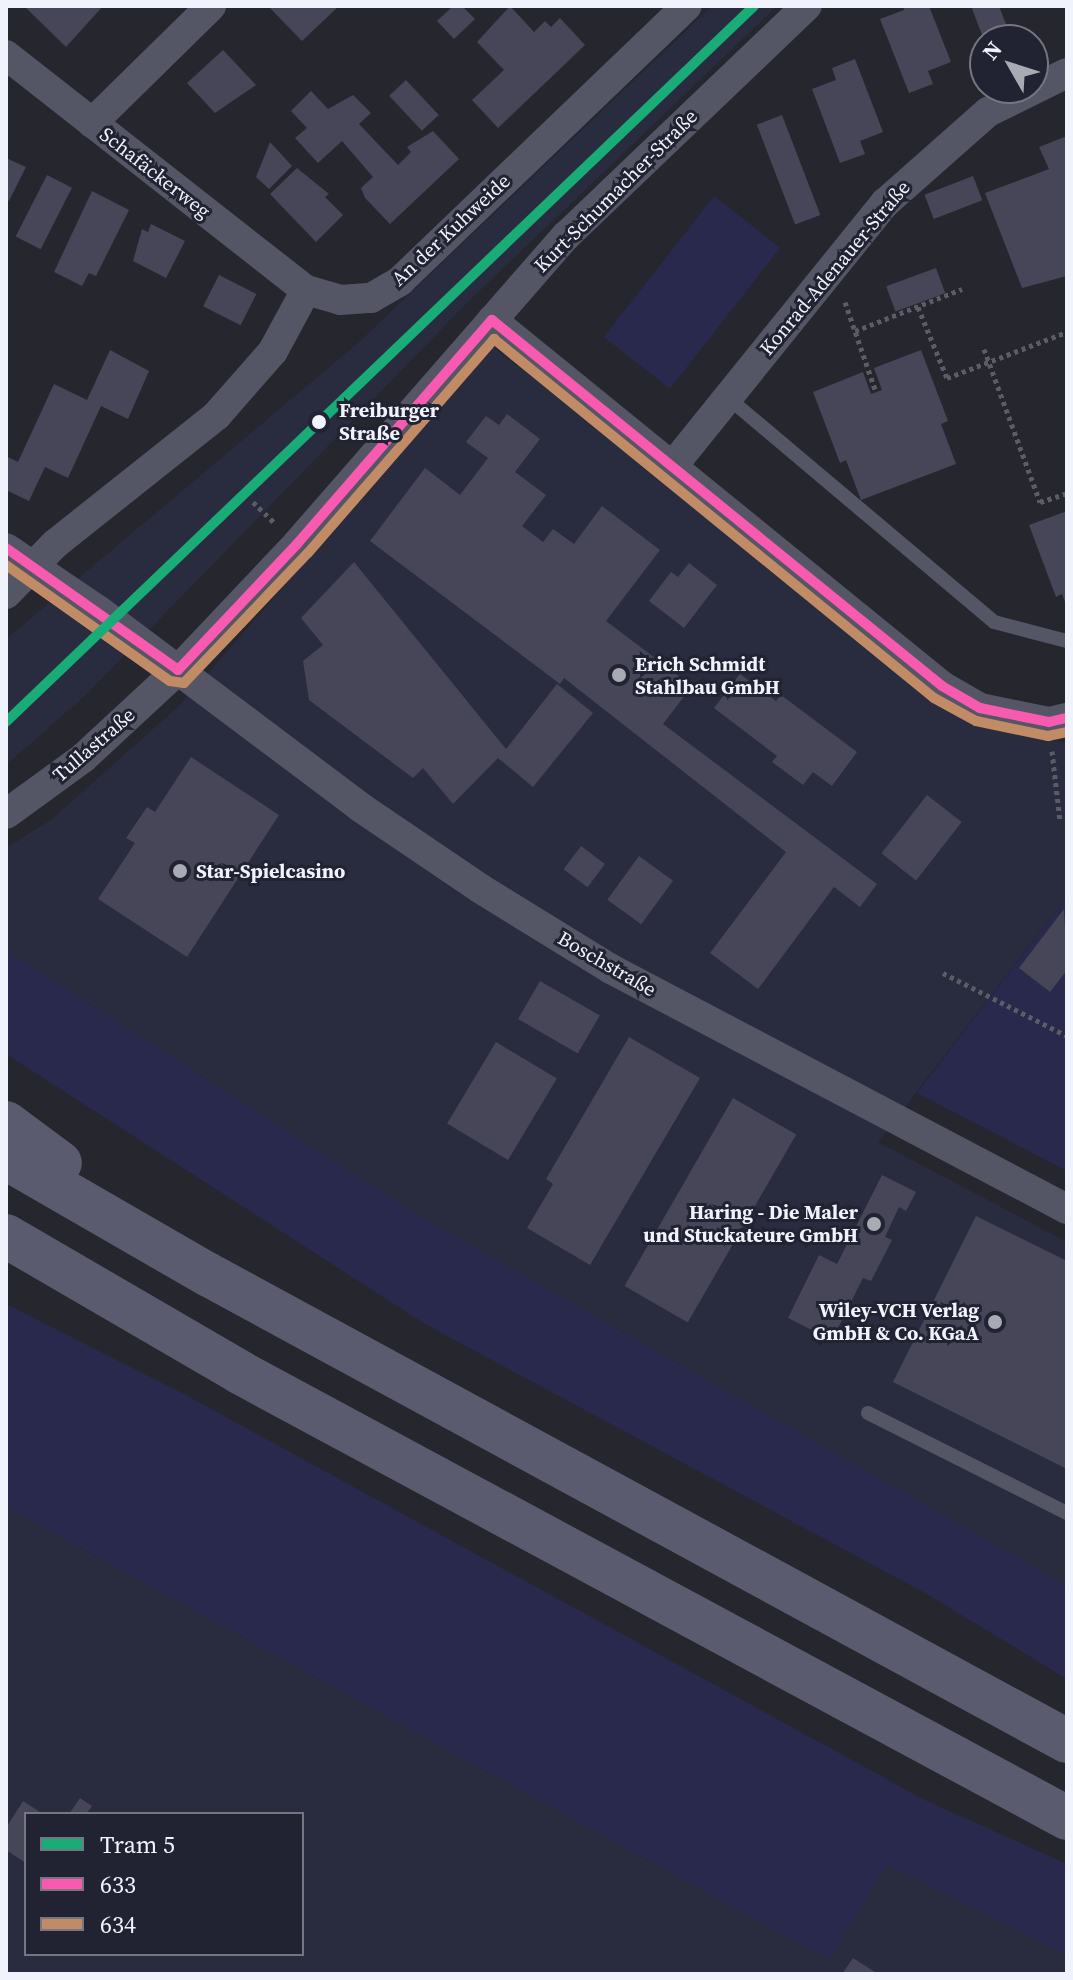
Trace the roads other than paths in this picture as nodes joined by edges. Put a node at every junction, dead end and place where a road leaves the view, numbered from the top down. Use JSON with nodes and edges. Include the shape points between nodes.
{"nodes":[{"id":1,"x":211,"y":6,"type":"edge"},
{"id":2,"x":687,"y":6,"type":"edge"},
{"id":3,"x":807,"y":6,"type":"edge"},
{"id":4,"x":6,"y":55,"type":"edge"},
{"id":5,"x":1067,"y":73,"type":"edge"},
{"id":6,"x":92,"y":123,"type":"junction"},
{"id":7,"x":306,"y":290,"type":"junction"},
{"id":8,"x":492,"y":320,"type":"junction"},
{"id":9,"x":727,"y":397,"type":"junction"},
{"id":10,"x":671,"y":468,"type":"junction"},
{"id":11,"x":6,"y":548,"type":"edge"},
{"id":12,"x":32,"y":566,"type":"junction"},
{"id":13,"x":6,"y":594,"type":"edge"},
{"id":14,"x":1067,"y":641,"type":"edge"},
{"id":15,"x":178,"y":670,"type":"junction"},
{"id":16,"x":1058,"y":720,"type":"edge"},
{"id":17,"x":6,"y":814,"type":"edge"},
{"id":18,"x":6,"y":1123,"type":"edge"},
{"id":19,"x":6,"y":1158,"type":"edge"},
{"id":20,"x":1067,"y":1209,"type":"edge"},
{"id":21,"x":7,"y":1237,"type":"edge"},
{"id":22,"x":209,"y":1275,"type":"junction"},
{"id":23,"x":868,"y":1413,"type":"dead end"},
{"id":24,"x":1067,"y":1513,"type":"edge"},
{"id":25,"x":1067,"y":1741,"type":"edge"},
{"id":26,"x":1067,"y":1818,"type":"edge"}],
"edges":[{"from":1,"to":6,"type":"street"},
{"from":2,"to":7,"type":"street","name":"An der Kuhweide","via":[[400,281],[371,298],[340,300]]},
{"from":3,"to":8,"type":"street","name":"Kurt-Schumacher-Straße","via":[[566,236]]},
{"from":4,"to":6,"type":"street","name":"Schafäckerweg"},
{"from":5,"to":9,"type":"street","name":"Konrad-Adenauer-Straße","via":[[988,112],[885,203]]},
{"from":6,"to":7,"type":"street","name":"Schafäckerweg"},
{"from":7,"to":12,"type":"street","via":[[273,351],[217,415]]},
{"from":8,"to":10,"type":"street"},
{"from":8,"to":15,"type":"street","name":"Kurt-Schumacher-Straße","via":[[297,544]]},
{"from":9,"to":10,"type":"street","name":"Konrad-Adenauer-Straße"},
{"from":9,"to":14,"type":"lane","via":[[994,622]]},
{"from":10,"to":16,"type":"street","via":[[942,686],[980,708]]},
{"from":11,"to":12,"type":"street"},
{"from":12,"to":13,"type":"street"},
{"from":12,"to":15,"type":"street"},
{"from":15,"to":17,"type":"street","name":"Tullastraße","via":[[83,758]]},
{"from":15,"to":20,"type":"street","name":"Boschstraße","via":[[360,807],[611,969]]},
{"from":18,"to":22,"type":"highway"},
{"from":19,"to":22,"type":"highway"},
{"from":21,"to":26,"type":"highway","via":[[255,1381]]},
{"from":22,"to":25,"type":"highway"},
{"from":23,"to":24,"type":"lane"}]}
